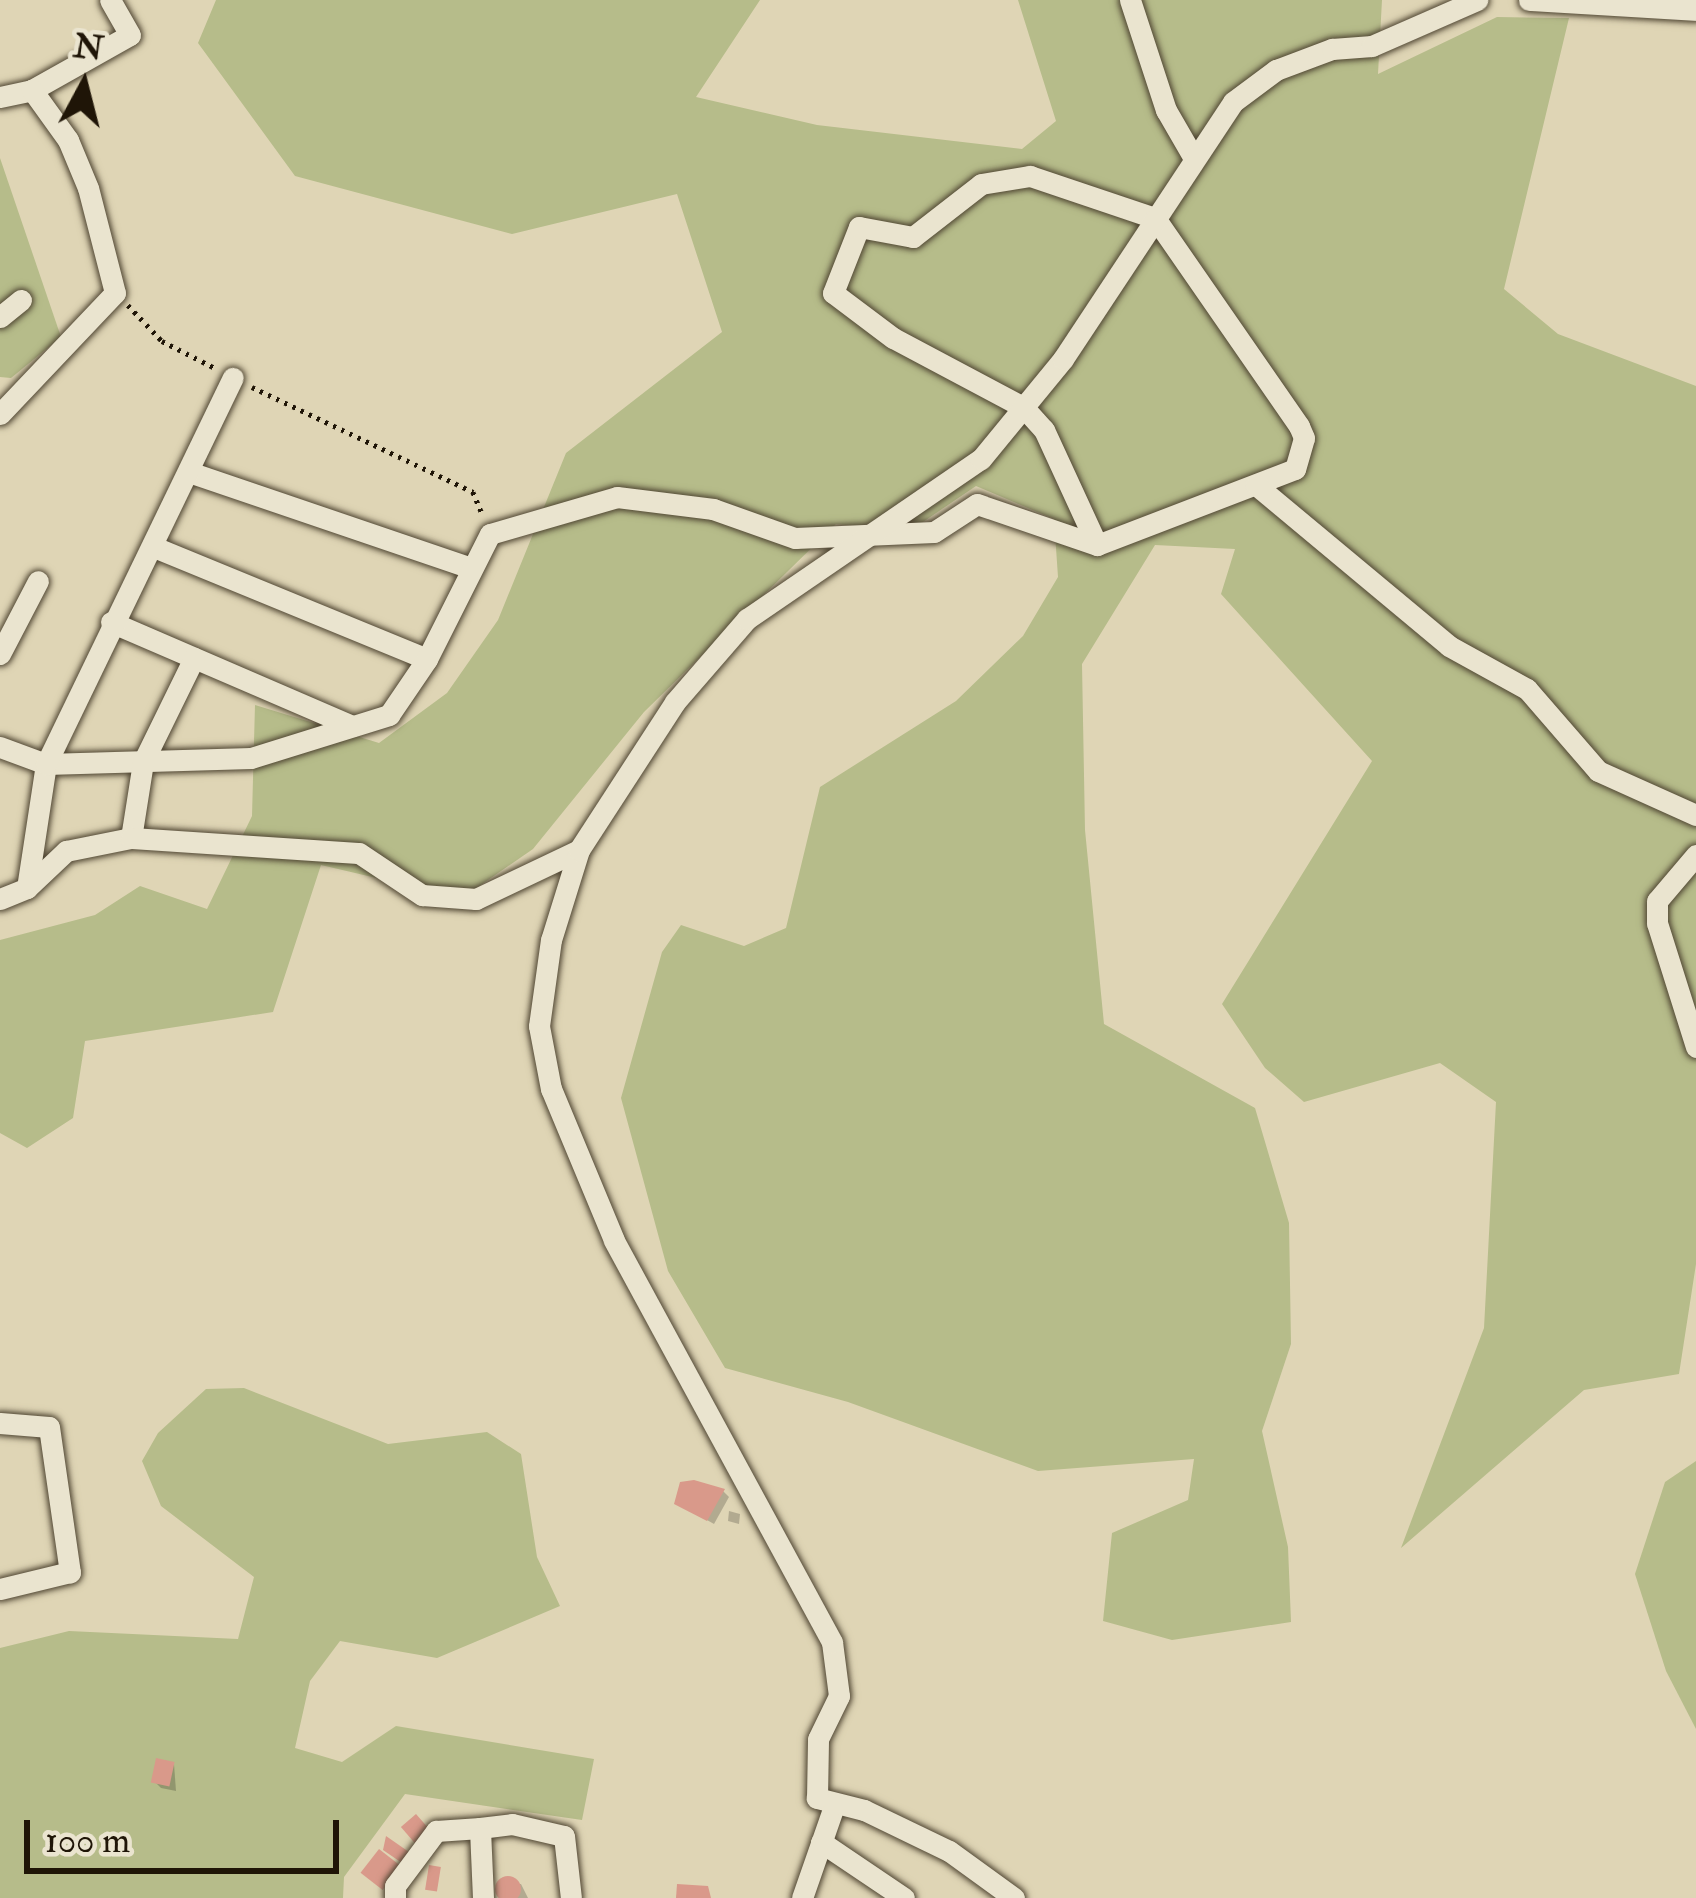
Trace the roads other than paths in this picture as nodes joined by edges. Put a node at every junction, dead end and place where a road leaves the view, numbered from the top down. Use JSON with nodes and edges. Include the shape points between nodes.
{"nodes":[{"id":1,"x":110,"y":0,"type":"edge"},
{"id":2,"x":1130,"y":0,"type":"edge"},
{"id":3,"x":1477,"y":0,"type":"edge"},
{"id":4,"x":1529,"y":0,"type":"edge"},
{"id":5,"x":1696,"y":10,"type":"edge"},
{"id":6,"x":32,"y":90,"type":"junction"},
{"id":7,"x":0,"y":97,"type":"edge"},
{"id":8,"x":1192,"y":155,"type":"junction"},
{"id":9,"x":1155,"y":218,"type":"junction"},
{"id":10,"x":21,"y":300,"type":"dead end"},
{"id":11,"x":0,"y":317,"type":"edge"},
{"id":12,"x":233,"y":378,"type":"road end"},
{"id":13,"x":1023,"y":407,"type":"junction"},
{"id":14,"x":0,"y":414,"type":"edge"},
{"id":15,"x":189,"y":472,"type":"junction"},
{"id":16,"x":1256,"y":485,"type":"junction"},
{"id":17,"x":869,"y":533,"type":"junction"},
{"id":18,"x":1097,"y":545,"type":"junction"},
{"id":19,"x":154,"y":547,"type":"junction"},
{"id":20,"x":471,"y":568,"type":"junction"},
{"id":21,"x":38,"y":581,"type":"dead end"},
{"id":22,"x":111,"y":622,"type":"junction"},
{"id":23,"x":0,"y":654,"type":"edge"},
{"id":24,"x":194,"y":658,"type":"junction"},
{"id":25,"x":428,"y":659,"type":"junction"},
{"id":26,"x":353,"y":726,"type":"junction"},
{"id":27,"x":0,"y":747,"type":"edge"},
{"id":28,"x":143,"y":762,"type":"junction"},
{"id":29,"x":46,"y":764,"type":"junction"},
{"id":30,"x":1696,"y":815,"type":"edge"},
{"id":31,"x":130,"y":838,"type":"junction"},
{"id":32,"x":578,"y":850,"type":"junction"},
{"id":33,"x":1696,"y":855,"type":"edge"},
{"id":34,"x":26,"y":888,"type":"junction"},
{"id":35,"x":0,"y":898,"type":"edge"},
{"id":36,"x":1696,"y":1047,"type":"edge"},
{"id":37,"x":0,"y":1423,"type":"edge"},
{"id":38,"x":0,"y":1589,"type":"edge"},
{"id":39,"x":834,"y":1806,"type":"junction"},
{"id":40,"x":480,"y":1828,"type":"junction"},
{"id":41,"x":821,"y":1842,"type":"junction"},
{"id":42,"x":395,"y":1898,"type":"edge"},
{"id":43,"x":483,"y":1898,"type":"edge"},
{"id":44,"x":571,"y":1898,"type":"edge"},
{"id":45,"x":802,"y":1898,"type":"edge"},
{"id":46,"x":904,"y":1898,"type":"edge"},
{"id":47,"x":1014,"y":1898,"type":"edge"}],
"edges":[{"from":1,"to":6,"type":"street","via":[[130,35]]},
{"from":2,"to":8,"type":"street","via":[[1166,110]]},
{"from":3,"to":8,"type":"street","via":[[1372,46],[1332,49],[1276,70],[1233,102]]},
{"from":4,"to":5,"type":"street"},
{"from":6,"to":7,"type":"street"},
{"from":6,"to":14,"type":"street","via":[[88,188],[115,292]]},
{"from":8,"to":9,"type":"street"},
{"from":9,"to":13,"type":"street"},
{"from":9,"to":13,"type":"street","via":[[1030,176],[981,184],[913,237],[859,227],[833,293],[893,338]]},
{"from":9,"to":16,"type":"street","via":[[1304,438],[1294,469]]},
{"from":10,"to":11,"type":"street"},
{"from":12,"to":15,"type":"street"},
{"from":13,"to":17,"type":"street","via":[[981,459]]},
{"from":13,"to":18,"type":"street","via":[[1044,430]]},
{"from":15,"to":19,"type":"street"},
{"from":15,"to":20,"type":"street"},
{"from":16,"to":18,"type":"street"},
{"from":16,"to":30,"type":"street","via":[[1449,646],[1527,689],[1598,771]]},
{"from":17,"to":18,"type":"street","via":[[934,532],[977,503]]},
{"from":17,"to":20,"type":"street","via":[[795,538],[713,509],[617,496],[490,534]]},
{"from":17,"to":32,"type":"street","via":[[747,619],[675,702]]},
{"from":19,"to":22,"type":"street"},
{"from":19,"to":25,"type":"street"},
{"from":20,"to":25,"type":"street"},
{"from":21,"to":23,"type":"street"},
{"from":22,"to":24,"type":"street"},
{"from":22,"to":29,"type":"street"},
{"from":24,"to":26,"type":"street"},
{"from":24,"to":28,"type":"street"},
{"from":25,"to":26,"type":"street","via":[[388,716]]},
{"from":26,"to":28,"type":"street","via":[[251,758]]},
{"from":27,"to":29,"type":"street"},
{"from":28,"to":29,"type":"street"},
{"from":28,"to":31,"type":"street"},
{"from":29,"to":34,"type":"street"},
{"from":31,"to":32,"type":"street","via":[[359,853],[422,895],[476,899]]},
{"from":31,"to":34,"type":"street","via":[[66,851]]},
{"from":32,"to":39,"type":"street","via":[[551,940],[538,1026],[551,1089],[635,1281],[832,1642],[839,1696],[818,1739],[812,1784],[817,1798]]},
{"from":33,"to":36,"type":"street","via":[[1658,901],[1657,923]]},
{"from":34,"to":35,"type":"street"},
{"from":37,"to":38,"type":"street","via":[[49,1427],[70,1572]]},
{"from":39,"to":41,"type":"street"},
{"from":39,"to":47,"type":"street","via":[[864,1810],[949,1851]]},
{"from":40,"to":42,"type":"street","via":[[436,1831],[395,1886]]},
{"from":40,"to":43,"type":"street"},
{"from":40,"to":44,"type":"street","via":[[512,1824],[564,1836]]},
{"from":41,"to":45,"type":"street"},
{"from":41,"to":46,"type":"street"}]}
